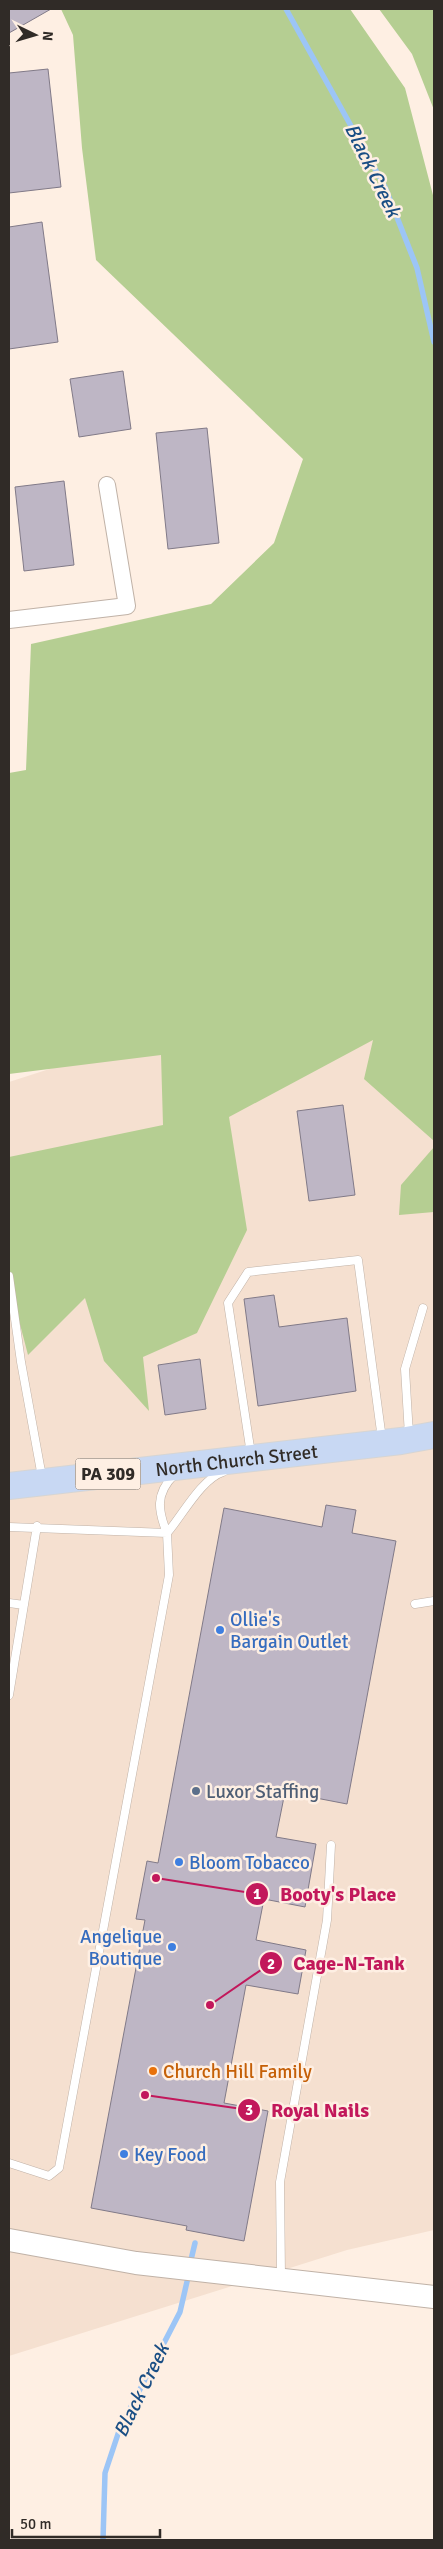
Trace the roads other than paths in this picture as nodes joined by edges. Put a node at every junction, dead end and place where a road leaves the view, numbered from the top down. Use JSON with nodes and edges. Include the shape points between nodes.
{"nodes":[{"id":1,"x":107,"y":485,"type":"dead end"},
{"id":2,"x":9,"y":620,"type":"edge"},
{"id":3,"x":9,"y":1276,"type":"edge"},
{"id":4,"x":423,"y":1308,"type":"dead end"},
{"id":5,"x":407,"y":1440,"type":"edge"},
{"id":6,"x":259,"y":1458,"type":"junction"},
{"id":7,"x":185,"y":1465,"type":"junction"},
{"id":8,"x":43,"y":1482,"type":"junction"},
{"id":9,"x":9,"y":1486,"type":"edge"},
{"id":10,"x":37,"y":1526,"type":"junction"},
{"id":11,"x":9,"y":1527,"type":"edge"},
{"id":12,"x":167,"y":1533,"type":"junction"},
{"id":13,"x":434,"y":1601,"type":"edge"},
{"id":14,"x":9,"y":1603,"type":"edge"},
{"id":15,"x":415,"y":1604,"type":"dead end"},
{"id":16,"x":24,"y":1605,"type":"junction"},
{"id":17,"x":11,"y":1669,"type":"edge"},
{"id":18,"x":9,"y":1695,"type":"edge"},
{"id":19,"x":331,"y":1845,"type":"dead end"},
{"id":20,"x":9,"y":2164,"type":"edge"},
{"id":21,"x":9,"y":2240,"type":"edge"},
{"id":22,"x":280,"y":2279,"type":"junction"},
{"id":23,"x":434,"y":2297,"type":"edge"}],
"edges":[{"from":1,"to":2,"type":"street","via":[[127,606]]},
{"from":3,"to":8,"type":"lane"},
{"from":4,"to":5,"type":"lane","via":[[405,1369]]},
{"from":5,"to":6,"type":"main road","name":"North Church Street","number":"PA 309"},
{"from":5,"to":6,"type":"lane","via":[[358,1260],[248,1272],[228,1303]]},
{"from":6,"to":7,"type":"main road","name":"North Church Street","number":"PA 309"},
{"from":6,"to":12,"type":"lane","via":[[217,1474]]},
{"from":7,"to":8,"type":"main road","name":"North Church Street","number":"PA 309"},
{"from":7,"to":12,"type":"lane","via":[[165,1484],[158,1512]]},
{"from":8,"to":9,"type":"main road","name":"North Church Street","number":"PA 309"},
{"from":10,"to":11,"type":"lane"},
{"from":10,"to":12,"type":"lane"},
{"from":10,"to":16,"type":"lane"},
{"from":12,"to":20,"type":"lane","via":[[169,1575],[59,2168],[49,2176]]},
{"from":13,"to":15,"type":"lane"},
{"from":14,"to":16,"type":"lane"},
{"from":16,"to":17,"type":"lane"},
{"from":17,"to":18,"type":"lane"},
{"from":19,"to":22,"type":"lane","via":[[327,1920],[280,2182]]},
{"from":21,"to":22,"type":"main road","via":[[136,2263]]},
{"from":22,"to":23,"type":"main road"}]}
